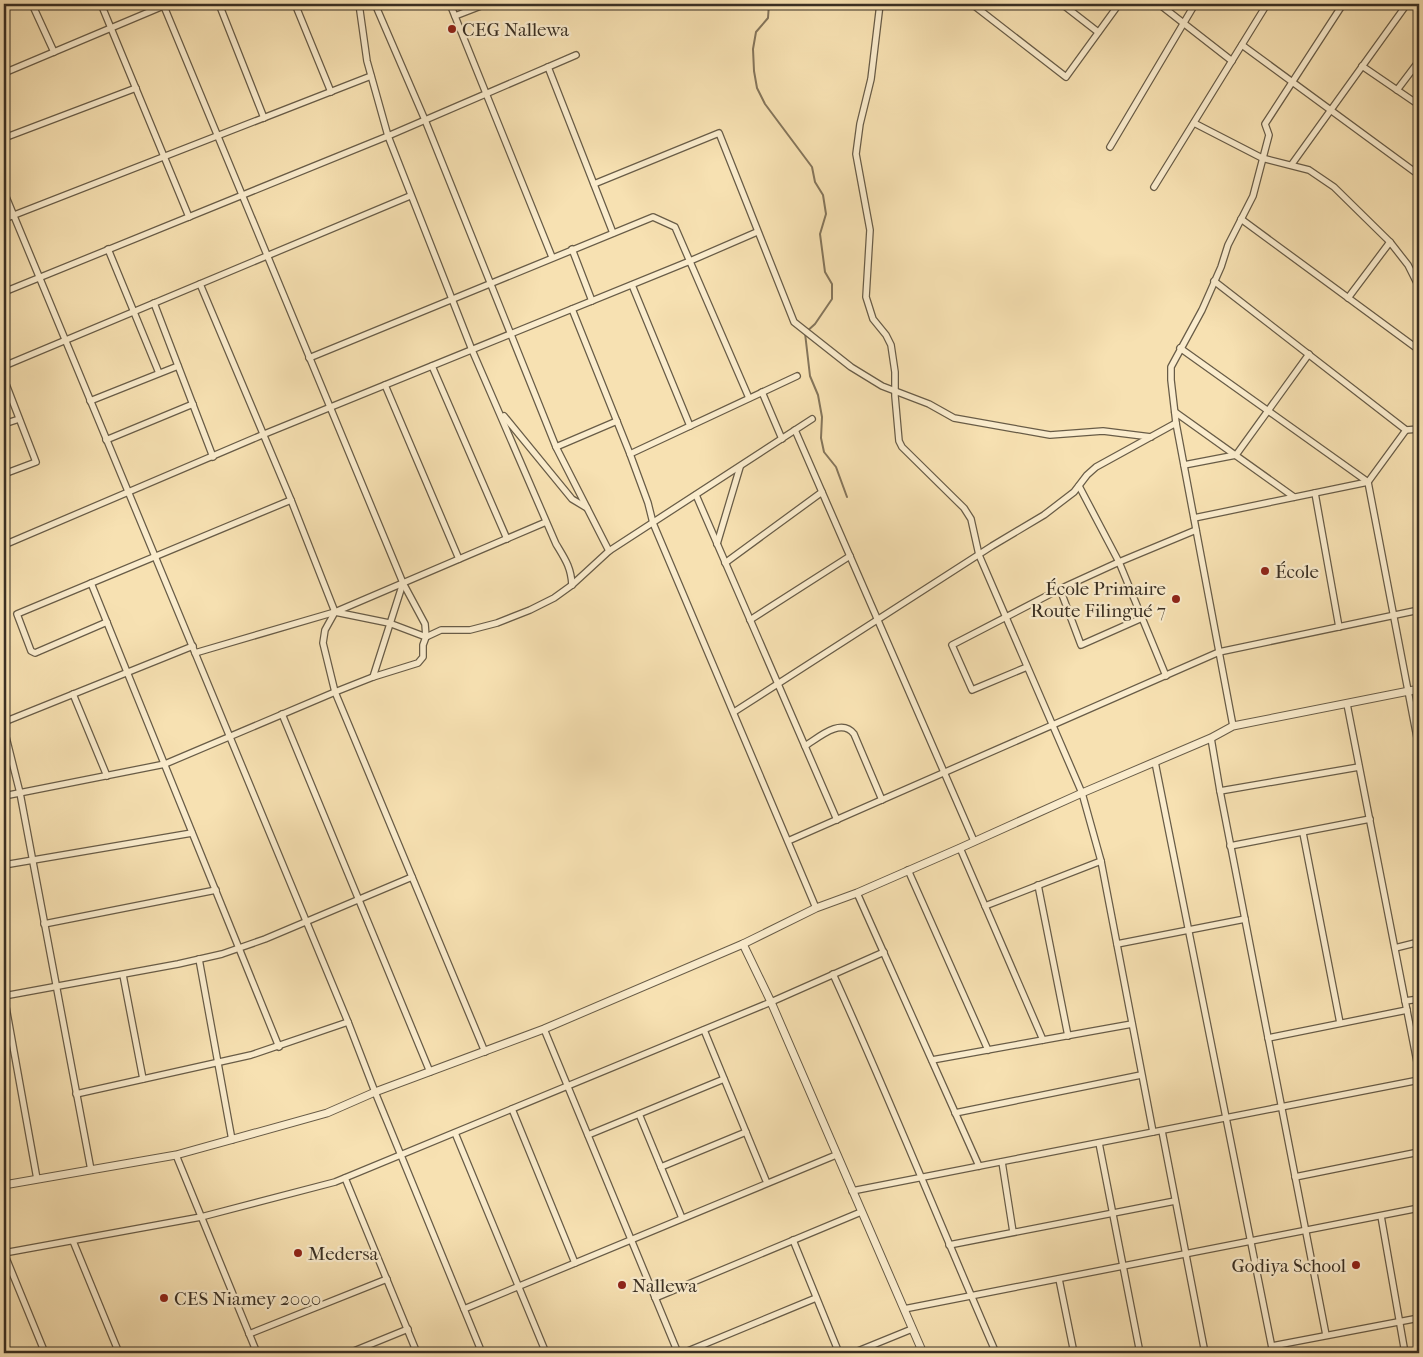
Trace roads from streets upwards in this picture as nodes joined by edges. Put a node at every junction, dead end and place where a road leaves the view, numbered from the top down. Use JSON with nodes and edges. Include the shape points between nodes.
{"nodes":[{"id":1,"x":32,"y":4,"type":"edge"},
{"id":2,"x":101,"y":4,"type":"edge"},
{"id":3,"x":165,"y":4,"type":"edge"},
{"id":4,"x":219,"y":4,"type":"edge"},
{"id":5,"x":295,"y":4,"type":"edge"},
{"id":6,"x":359,"y":4,"type":"edge"},
{"id":7,"x":375,"y":4,"type":"edge"},
{"id":8,"x":450,"y":4,"type":"edge"},
{"id":9,"x":486,"y":4,"type":"edge"},
{"id":10,"x":880,"y":4,"type":"edge"},
{"id":11,"x":972,"y":4,"type":"edge"},
{"id":12,"x":1062,"y":4,"type":"edge"},
{"id":13,"x":1119,"y":4,"type":"edge"},
{"id":14,"x":1159,"y":4,"type":"edge"},
{"id":15,"x":1195,"y":4,"type":"edge"},
{"id":16,"x":1267,"y":4,"type":"edge"},
{"id":17,"x":1344,"y":4,"type":"edge"},
{"id":18,"x":1407,"y":4,"type":"edge"},
{"id":19,"x":456,"y":16,"type":"junction"},
{"id":20,"x":1184,"y":23,"type":"junction"},
{"id":21,"x":111,"y":28,"type":"junction"},
{"id":22,"x":1098,"y":32,"type":"junction"},
{"id":23,"x":1242,"y":45,"type":"junction"},
{"id":24,"x":54,"y":52,"type":"junction"},
{"id":25,"x":576,"y":55,"type":"dead end"},
{"id":26,"x":1232,"y":61,"type":"junction"},
{"id":27,"x":1419,"y":61,"type":"edge"},
{"id":28,"x":1362,"y":66,"type":"junction"},
{"id":29,"x":548,"y":67,"type":"junction"},
{"id":30,"x":4,"y":73,"type":"edge"},
{"id":31,"x":371,"y":76,"type":"junction"},
{"id":32,"x":1292,"y":82,"type":"junction"},
{"id":33,"x":136,"y":88,"type":"junction"},
{"id":34,"x":1398,"y":90,"type":"junction"},
{"id":35,"x":331,"y":92,"type":"junction"},
{"id":36,"x":487,"y":94,"type":"junction"},
{"id":37,"x":1419,"y":105,"type":"edge"},
{"id":38,"x":1331,"y":110,"type":"junction"},
{"id":39,"x":264,"y":118,"type":"junction"},
{"id":40,"x":425,"y":120,"type":"junction"},
{"id":41,"x":1194,"y":123,"type":"junction"},
{"id":42,"x":218,"y":136,"type":"junction"},
{"id":43,"x":388,"y":136,"type":"junction"},
{"id":44,"x":4,"y":138,"type":"edge"},
{"id":45,"x":1110,"y":147,"type":"dead end"},
{"id":46,"x":164,"y":156,"type":"junction"},
{"id":47,"x":1262,"y":158,"type":"junction"},
{"id":48,"x":1292,"y":164,"type":"junction"},
{"id":49,"x":1418,"y":172,"type":"edge"},
{"id":50,"x":594,"y":184,"type":"junction"},
{"id":51,"x":1154,"y":187,"type":"dead end"},
{"id":52,"x":4,"y":192,"type":"edge"},
{"id":53,"x":242,"y":195,"type":"junction"},
{"id":54,"x":410,"y":196,"type":"junction"},
{"id":55,"x":13,"y":215,"type":"junction"},
{"id":56,"x":189,"y":217,"type":"junction"},
{"id":57,"x":1241,"y":218,"type":"junction"},
{"id":58,"x":4,"y":219,"type":"edge"},
{"id":59,"x":757,"y":232,"type":"junction"},
{"id":60,"x":613,"y":233,"type":"junction"},
{"id":61,"x":1390,"y":242,"type":"junction"},
{"id":62,"x":108,"y":249,"type":"junction"},
{"id":63,"x":572,"y":249,"type":"junction"},
{"id":64,"x":267,"y":256,"type":"junction"},
{"id":65,"x":552,"y":257,"type":"junction"},
{"id":66,"x":690,"y":261,"type":"junction"},
{"id":67,"x":39,"y":278,"type":"junction"},
{"id":68,"x":1214,"y":281,"type":"junction"},
{"id":69,"x":200,"y":284,"type":"junction"},
{"id":70,"x":490,"y":284,"type":"junction"},
{"id":71,"x":632,"y":285,"type":"junction"},
{"id":72,"x":1419,"y":287,"type":"edge"},
{"id":73,"x":4,"y":292,"type":"edge"},
{"id":74,"x":1348,"y":298,"type":"junction"},
{"id":75,"x":452,"y":300,"type":"junction"},
{"id":76,"x":592,"y":301,"type":"junction"},
{"id":77,"x":154,"y":303,"type":"junction"},
{"id":78,"x":572,"y":309,"type":"junction"},
{"id":79,"x":134,"y":311,"type":"junction"},
{"id":80,"x":510,"y":334,"type":"junction"},
{"id":81,"x":65,"y":340,"type":"junction"},
{"id":82,"x":1180,"y":348,"type":"junction"},
{"id":83,"x":472,"y":350,"type":"junction"},
{"id":84,"x":1419,"y":350,"type":"edge"},
{"id":85,"x":1309,"y":354,"type":"junction"},
{"id":86,"x":309,"y":358,"type":"junction"},
{"id":87,"x":4,"y":366,"type":"edge"},
{"id":88,"x":178,"y":366,"type":"junction"},
{"id":89,"x":432,"y":366,"type":"junction"},
{"id":90,"x":159,"y":374,"type":"junction"},
{"id":91,"x":797,"y":376,"type":"dead end"},
{"id":92,"x":4,"y":378,"type":"edge"},
{"id":93,"x":385,"y":385,"type":"junction"},
{"id":94,"x":895,"y":391,"type":"junction"},
{"id":95,"x":762,"y":392,"type":"junction"},
{"id":96,"x":749,"y":398,"type":"junction"},
{"id":97,"x":90,"y":402,"type":"junction"},
{"id":98,"x":193,"y":404,"type":"junction"},
{"id":99,"x":330,"y":408,"type":"junction"},
{"id":100,"x":500,"y":410,"type":"junction"},
{"id":101,"x":1268,"y":410,"type":"junction"},
{"id":102,"x":1175,"y":412,"type":"junction"},
{"id":103,"x":19,"y":419,"type":"junction"},
{"id":104,"x":812,"y":419,"type":"dead end"},
{"id":105,"x":617,"y":421,"type":"junction"},
{"id":106,"x":1176,"y":423,"type":"junction"},
{"id":107,"x":4,"y":424,"type":"edge"},
{"id":108,"x":690,"y":426,"type":"junction"},
{"id":109,"x":1419,"y":429,"type":"edge"},
{"id":110,"x":795,"y":430,"type":"junction"},
{"id":111,"x":1406,"y":430,"type":"junction"},
{"id":112,"x":262,"y":435,"type":"junction"},
{"id":113,"x":1151,"y":437,"type":"junction"},
{"id":114,"x":782,"y":439,"type":"junction"},
{"id":115,"x":106,"y":440,"type":"junction"},
{"id":116,"x":556,"y":447,"type":"junction"},
{"id":117,"x":630,"y":454,"type":"junction"},
{"id":118,"x":1236,"y":455,"type":"junction"},
{"id":119,"x":213,"y":456,"type":"junction"},
{"id":120,"x":1184,"y":465,"type":"junction"},
{"id":121,"x":740,"y":467,"type":"junction"},
{"id":122,"x":4,"y":474,"type":"edge"},
{"id":123,"x":1368,"y":482,"type":"junction"},
{"id":124,"x":1079,"y":486,"type":"junction"},
{"id":125,"x":128,"y":492,"type":"junction"},
{"id":126,"x":822,"y":492,"type":"junction"},
{"id":127,"x":1315,"y":493,"type":"junction"},
{"id":128,"x":696,"y":495,"type":"junction"},
{"id":129,"x":1294,"y":497,"type":"junction"},
{"id":130,"x":290,"y":500,"type":"junction"},
{"id":131,"x":587,"y":508,"type":"junction"},
{"id":132,"x":1194,"y":518,"type":"junction"},
{"id":133,"x":546,"y":522,"type":"junction"},
{"id":134,"x":653,"y":523,"type":"junction"},
{"id":135,"x":1196,"y":530,"type":"junction"},
{"id":136,"x":507,"y":538,"type":"junction"},
{"id":137,"x":717,"y":544,"type":"junction"},
{"id":138,"x":4,"y":545,"type":"edge"},
{"id":139,"x":609,"y":551,"type":"junction"},
{"id":140,"x":979,"y":555,"type":"junction"},
{"id":141,"x":850,"y":556,"type":"junction"},
{"id":142,"x":155,"y":557,"type":"junction"},
{"id":143,"x":459,"y":559,"type":"junction"},
{"id":144,"x":1119,"y":562,"type":"junction"},
{"id":145,"x":725,"y":563,"type":"junction"},
{"id":146,"x":91,"y":583,"type":"junction"},
{"id":147,"x":403,"y":583,"type":"junction"},
{"id":148,"x":572,"y":585,"type":"junction"},
{"id":149,"x":1060,"y":589,"type":"junction"},
{"id":150,"x":1419,"y":610,"type":"edge"},
{"id":151,"x":335,"y":612,"type":"junction"},
{"id":152,"x":1006,"y":616,"type":"junction"},
{"id":153,"x":1394,"y":616,"type":"junction"},
{"id":154,"x":1142,"y":618,"type":"junction"},
{"id":155,"x":750,"y":620,"type":"junction"},
{"id":156,"x":878,"y":620,"type":"junction"},
{"id":157,"x":107,"y":622,"type":"junction"},
{"id":158,"x":389,"y":623,"type":"junction"},
{"id":159,"x":1339,"y":627,"type":"junction"},
{"id":160,"x":426,"y":637,"type":"junction"},
{"id":161,"x":194,"y":649,"type":"junction"},
{"id":162,"x":1219,"y":652,"type":"junction"},
{"id":163,"x":1027,"y":667,"type":"junction"},
{"id":164,"x":127,"y":673,"type":"junction"},
{"id":165,"x":1166,"y":676,"type":"junction"},
{"id":166,"x":373,"y":677,"type":"junction"},
{"id":167,"x":777,"y":684,"type":"junction"},
{"id":168,"x":1419,"y":689,"type":"edge"},
{"id":169,"x":335,"y":692,"type":"junction"},
{"id":170,"x":1408,"y":692,"type":"junction"},
{"id":171,"x":73,"y":694,"type":"junction"},
{"id":172,"x":1347,"y":704,"type":"junction"},
{"id":173,"x":734,"y":712,"type":"junction"},
{"id":174,"x":282,"y":714,"type":"junction"},
{"id":175,"x":4,"y":722,"type":"edge"},
{"id":176,"x":1052,"y":725,"type":"junction"},
{"id":177,"x":1233,"y":726,"type":"junction"},
{"id":178,"x":4,"y":729,"type":"edge"},
{"id":179,"x":230,"y":737,"type":"junction"},
{"id":180,"x":1211,"y":738,"type":"junction"},
{"id":181,"x":805,"y":746,"type":"junction"},
{"id":182,"x":1419,"y":748,"type":"edge"},
{"id":183,"x":1155,"y":762,"type":"junction"},
{"id":184,"x":165,"y":764,"type":"junction"},
{"id":185,"x":1359,"y":767,"type":"junction"},
{"id":186,"x":944,"y":773,"type":"junction"},
{"id":187,"x":107,"y":776,"type":"junction"},
{"id":188,"x":1220,"y":792,"type":"junction"},
{"id":189,"x":20,"y":793,"type":"junction"},
{"id":190,"x":1082,"y":793,"type":"junction"},
{"id":191,"x":4,"y":796,"type":"edge"},
{"id":192,"x":882,"y":800,"type":"junction"},
{"id":193,"x":1370,"y":819,"type":"junction"},
{"id":194,"x":837,"y":820,"type":"junction"},
{"id":195,"x":192,"y":833,"type":"junction"},
{"id":196,"x":1303,"y":833,"type":"junction"},
{"id":197,"x":788,"y":841,"type":"junction"},
{"id":198,"x":974,"y":841,"type":"junction"},
{"id":199,"x":1230,"y":846,"type":"junction"},
{"id":200,"x":960,"y":848,"type":"junction"},
{"id":201,"x":32,"y":860,"type":"junction"},
{"id":202,"x":1101,"y":861,"type":"junction"},
{"id":203,"x":4,"y":865,"type":"edge"},
{"id":204,"x":908,"y":870,"type":"junction"},
{"id":205,"x":412,"y":877,"type":"junction"},
{"id":206,"x":1038,"y":885,"type":"junction"},
{"id":207,"x":216,"y":890,"type":"junction"},
{"id":208,"x":857,"y":893,"type":"junction"},
{"id":209,"x":359,"y":900,"type":"junction"},
{"id":210,"x":985,"y":906,"type":"junction"},
{"id":211,"x":816,"y":908,"type":"junction"},
{"id":212,"x":1245,"y":919,"type":"junction"},
{"id":213,"x":306,"y":922,"type":"junction"},
{"id":214,"x":44,"y":924,"type":"junction"},
{"id":215,"x":1189,"y":930,"type":"junction"},
{"id":216,"x":1419,"y":942,"type":"edge"},
{"id":217,"x":743,"y":944,"type":"junction"},
{"id":218,"x":1117,"y":944,"type":"junction"},
{"id":219,"x":1395,"y":948,"type":"junction"},
{"id":220,"x":240,"y":949,"type":"junction"},
{"id":221,"x":884,"y":952,"type":"junction"},
{"id":222,"x":199,"y":959,"type":"junction"},
{"id":223,"x":833,"y":974,"type":"junction"},
{"id":224,"x":123,"y":975,"type":"junction"},
{"id":225,"x":56,"y":987,"type":"junction"},
{"id":226,"x":4,"y":996,"type":"edge"},
{"id":227,"x":1419,"y":998,"type":"edge"},
{"id":228,"x":1405,"y":1001,"type":"junction"},
{"id":229,"x":771,"y":1002,"type":"junction"},
{"id":230,"x":1408,"y":1010,"type":"junction"},
{"id":231,"x":348,"y":1022,"type":"junction"},
{"id":232,"x":1340,"y":1023,"type":"junction"},
{"id":233,"x":1132,"y":1024,"type":"junction"},
{"id":234,"x":544,"y":1029,"type":"junction"},
{"id":235,"x":704,"y":1030,"type":"junction"},
{"id":236,"x":1068,"y":1036,"type":"junction"},
{"id":237,"x":1268,"y":1038,"type":"junction"},
{"id":238,"x":1043,"y":1040,"type":"junction"},
{"id":239,"x":279,"y":1047,"type":"junction"},
{"id":240,"x":988,"y":1050,"type":"junction"},
{"id":241,"x":485,"y":1052,"type":"junction"},
{"id":242,"x":932,"y":1060,"type":"junction"},
{"id":243,"x":219,"y":1063,"type":"junction"},
{"id":244,"x":430,"y":1072,"type":"junction"},
{"id":245,"x":1419,"y":1072,"type":"edge"},
{"id":246,"x":1142,"y":1075,"type":"junction"},
{"id":247,"x":143,"y":1079,"type":"junction"},
{"id":248,"x":724,"y":1079,"type":"junction"},
{"id":249,"x":1419,"y":1080,"type":"edge"},
{"id":250,"x":568,"y":1086,"type":"junction"},
{"id":251,"x":375,"y":1092,"type":"junction"},
{"id":252,"x":76,"y":1094,"type":"junction"},
{"id":253,"x":1282,"y":1107,"type":"junction"},
{"id":254,"x":512,"y":1109,"type":"junction"},
{"id":255,"x":955,"y":1113,"type":"junction"},
{"id":256,"x":639,"y":1114,"type":"junction"},
{"id":257,"x":1227,"y":1118,"type":"junction"},
{"id":258,"x":1162,"y":1131,"type":"junction"},
{"id":259,"x":455,"y":1132,"type":"junction"},
{"id":260,"x":746,"y":1132,"type":"junction"},
{"id":261,"x":1153,"y":1132,"type":"junction"},
{"id":262,"x":588,"y":1135,"type":"junction"},
{"id":263,"x":232,"y":1140,"type":"junction"},
{"id":264,"x":1099,"y":1143,"type":"junction"},
{"id":265,"x":1419,"y":1152,"type":"edge"},
{"id":266,"x":836,"y":1154,"type":"junction"},
{"id":267,"x":176,"y":1155,"type":"junction"},
{"id":268,"x":401,"y":1155,"type":"junction"},
{"id":269,"x":1002,"y":1162,"type":"junction"},
{"id":270,"x":979,"y":1166,"type":"junction"},
{"id":271,"x":661,"y":1167,"type":"junction"},
{"id":272,"x":91,"y":1170,"type":"junction"},
{"id":273,"x":922,"y":1177,"type":"junction"},
{"id":274,"x":1295,"y":1177,"type":"junction"},
{"id":275,"x":345,"y":1178,"type":"junction"},
{"id":276,"x":37,"y":1179,"type":"junction"},
{"id":277,"x":767,"y":1183,"type":"junction"},
{"id":278,"x":4,"y":1185,"type":"edge"},
{"id":279,"x":852,"y":1191,"type":"junction"},
{"id":280,"x":1176,"y":1201,"type":"junction"},
{"id":281,"x":1419,"y":1208,"type":"edge"},
{"id":282,"x":861,"y":1212,"type":"junction"},
{"id":283,"x":1114,"y":1213,"type":"junction"},
{"id":284,"x":1381,"y":1216,"type":"junction"},
{"id":285,"x":201,"y":1217,"type":"junction"},
{"id":286,"x":682,"y":1218,"type":"junction"},
{"id":287,"x":1306,"y":1230,"type":"junction"},
{"id":288,"x":1013,"y":1232,"type":"junction"},
{"id":289,"x":73,"y":1240,"type":"junction"},
{"id":290,"x":631,"y":1240,"type":"junction"},
{"id":291,"x":793,"y":1240,"type":"junction"},
{"id":292,"x":1251,"y":1241,"type":"junction"},
{"id":293,"x":949,"y":1245,"type":"junction"},
{"id":294,"x":4,"y":1253,"type":"edge"},
{"id":295,"x":1186,"y":1254,"type":"junction"},
{"id":296,"x":575,"y":1263,"type":"junction"},
{"id":297,"x":1124,"y":1266,"type":"junction"},
{"id":298,"x":1059,"y":1278,"type":"junction"},
{"id":299,"x":387,"y":1279,"type":"junction"},
{"id":300,"x":518,"y":1286,"type":"junction"},
{"id":301,"x":971,"y":1296,"type":"junction"},
{"id":302,"x":655,"y":1298,"type":"junction"},
{"id":303,"x":816,"y":1298,"type":"junction"},
{"id":304,"x":464,"y":1309,"type":"junction"},
{"id":305,"x":904,"y":1309,"type":"junction"},
{"id":306,"x":1419,"y":1318,"type":"edge"},
{"id":307,"x":1399,"y":1322,"type":"junction"},
{"id":308,"x":408,"y":1329,"type":"junction"},
{"id":309,"x":912,"y":1329,"type":"junction"},
{"id":310,"x":249,"y":1334,"type":"junction"},
{"id":311,"x":1326,"y":1336,"type":"junction"},
{"id":312,"x":1272,"y":1346,"type":"junction"},
{"id":313,"x":45,"y":1353,"type":"edge"},
{"id":314,"x":119,"y":1353,"type":"edge"},
{"id":315,"x":257,"y":1353,"type":"edge"},
{"id":316,"x":349,"y":1353,"type":"edge"},
{"id":317,"x":417,"y":1353,"type":"edge"},
{"id":318,"x":482,"y":1353,"type":"edge"},
{"id":319,"x":546,"y":1353,"type":"edge"},
{"id":320,"x":678,"y":1353,"type":"edge"},
{"id":321,"x":682,"y":1353,"type":"edge"},
{"id":322,"x":839,"y":1353,"type":"edge"},
{"id":323,"x":853,"y":1353,"type":"edge"},
{"id":324,"x":923,"y":1353,"type":"edge"},
{"id":325,"x":996,"y":1353,"type":"edge"},
{"id":326,"x":1074,"y":1353,"type":"edge"},
{"id":327,"x":1140,"y":1353,"type":"edge"},
{"id":328,"x":1205,"y":1353,"type":"edge"},
{"id":329,"x":1273,"y":1353,"type":"edge"},
{"id":330,"x":1405,"y":1353,"type":"edge"}],
"edges":[{"from":1,"to":24,"type":"street"},
{"from":2,"to":21,"type":"street"},
{"from":3,"to":21,"type":"street"},
{"from":3,"to":42,"type":"street"},
{"from":4,"to":39,"type":"street"},
{"from":5,"to":35,"type":"street"},
{"from":6,"to":31,"type":"street"},
{"from":7,"to":40,"type":"street"},
{"from":8,"to":19,"type":"street"},
{"from":9,"to":19,"type":"street"},
{"from":10,"to":94,"type":"street","via":[[871,79],[856,154],[870,230],[866,297],[873,319],[891,345]]},
{"from":11,"to":22,"type":"street","via":[[1066,77]]},
{"from":12,"to":22,"type":"street"},
{"from":13,"to":22,"type":"street"},
{"from":14,"to":20,"type":"street"},
{"from":15,"to":20,"type":"street"},
{"from":16,"to":23,"type":"street"},
{"from":17,"to":32,"type":"street"},
{"from":18,"to":28,"type":"street"},
{"from":19,"to":36,"type":"street"},
{"from":20,"to":26,"type":"street"},
{"from":20,"to":45,"type":"street"},
{"from":21,"to":24,"type":"street"},
{"from":21,"to":33,"type":"street"},
{"from":23,"to":26,"type":"street"},
{"from":23,"to":32,"type":"street"},
{"from":24,"to":30,"type":"street"},
{"from":25,"to":29,"type":"street"},
{"from":26,"to":41,"type":"street"},
{"from":27,"to":34,"type":"street"},
{"from":28,"to":34,"type":"street"},
{"from":28,"to":38,"type":"street"},
{"from":29,"to":36,"type":"street"},
{"from":29,"to":50,"type":"street"},
{"from":31,"to":35,"type":"street"},
{"from":31,"to":43,"type":"street"},
{"from":32,"to":38,"type":"street"},
{"from":32,"to":47,"type":"street","via":[[1265,124],[1269,134]]},
{"from":33,"to":44,"type":"street"},
{"from":33,"to":46,"type":"street"},
{"from":34,"to":37,"type":"street"},
{"from":35,"to":39,"type":"street"},
{"from":36,"to":40,"type":"street"},
{"from":36,"to":65,"type":"street"},
{"from":38,"to":48,"type":"street"},
{"from":38,"to":49,"type":"street"},
{"from":39,"to":42,"type":"street"},
{"from":40,"to":43,"type":"street"},
{"from":40,"to":70,"type":"street"},
{"from":41,"to":47,"type":"street"},
{"from":41,"to":51,"type":"street"},
{"from":42,"to":46,"type":"street"},
{"from":42,"to":53,"type":"street"},
{"from":43,"to":53,"type":"street"},
{"from":43,"to":54,"type":"street"},
{"from":46,"to":55,"type":"street"},
{"from":46,"to":56,"type":"street"},
{"from":47,"to":48,"type":"street"},
{"from":47,"to":57,"type":"street","via":[[1253,196]]},
{"from":48,"to":61,"type":"street","via":[[1309,170],[1334,187]]},
{"from":50,"to":59,"type":"street","via":[[719,133]]},
{"from":50,"to":60,"type":"street"},
{"from":52,"to":55,"type":"street"},
{"from":53,"to":56,"type":"street"},
{"from":53,"to":64,"type":"street"},
{"from":54,"to":64,"type":"street"},
{"from":54,"to":75,"type":"street"},
{"from":55,"to":58,"type":"street"},
{"from":55,"to":67,"type":"street"},
{"from":56,"to":62,"type":"street"},
{"from":57,"to":68,"type":"street"},
{"from":57,"to":74,"type":"street"},
{"from":59,"to":66,"type":"street"},
{"from":59,"to":94,"type":"street","via":[[794,322],[851,367]]},
{"from":60,"to":63,"type":"street"},
{"from":60,"to":66,"type":"street","via":[[653,217],[675,227]]},
{"from":61,"to":72,"type":"street","via":[[1408,265]]},
{"from":61,"to":74,"type":"street"},
{"from":62,"to":67,"type":"street"},
{"from":62,"to":79,"type":"street"},
{"from":63,"to":65,"type":"street"},
{"from":63,"to":76,"type":"street"},
{"from":64,"to":69,"type":"street"},
{"from":64,"to":86,"type":"street"},
{"from":65,"to":70,"type":"street"},
{"from":66,"to":71,"type":"street"},
{"from":66,"to":96,"type":"street"},
{"from":67,"to":73,"type":"street"},
{"from":67,"to":81,"type":"street"},
{"from":68,"to":82,"type":"street"},
{"from":68,"to":85,"type":"street"},
{"from":69,"to":77,"type":"street"},
{"from":69,"to":112,"type":"street"},
{"from":70,"to":75,"type":"street"},
{"from":70,"to":80,"type":"street"},
{"from":71,"to":76,"type":"street"},
{"from":71,"to":108,"type":"street"},
{"from":74,"to":84,"type":"street"},
{"from":75,"to":83,"type":"street"},
{"from":75,"to":86,"type":"street"},
{"from":76,"to":78,"type":"street"},
{"from":77,"to":79,"type":"street"},
{"from":77,"to":88,"type":"street"},
{"from":78,"to":80,"type":"street"},
{"from":78,"to":105,"type":"street"},
{"from":79,"to":81,"type":"street"},
{"from":79,"to":90,"type":"street"},
{"from":80,"to":83,"type":"street"},
{"from":80,"to":116,"type":"street"},
{"from":81,"to":87,"type":"street"},
{"from":81,"to":97,"type":"street"},
{"from":82,"to":101,"type":"street"},
{"from":82,"to":102,"type":"street","via":[[1171,371]]},
{"from":83,"to":89,"type":"street"},
{"from":83,"to":100,"type":"street"},
{"from":85,"to":101,"type":"street"},
{"from":85,"to":111,"type":"street"},
{"from":86,"to":99,"type":"street"},
{"from":88,"to":90,"type":"street"},
{"from":88,"to":98,"type":"street"},
{"from":89,"to":93,"type":"street"},
{"from":89,"to":136,"type":"street"},
{"from":90,"to":97,"type":"street"},
{"from":91,"to":95,"type":"street"},
{"from":92,"to":103,"type":"street"},
{"from":93,"to":99,"type":"street"},
{"from":93,"to":143,"type":"street"},
{"from":94,"to":113,"type":"street","via":[[954,418],[1050,435],[1103,431]]},
{"from":94,"to":140,"type":"street","via":[[898,440],[968,514]]},
{"from":95,"to":96,"type":"street"},
{"from":95,"to":114,"type":"street"},
{"from":96,"to":108,"type":"street"},
{"from":97,"to":115,"type":"street"},
{"from":98,"to":115,"type":"street"},
{"from":98,"to":119,"type":"street"},
{"from":99,"to":112,"type":"street"},
{"from":99,"to":147,"type":"street"},
{"from":100,"to":131,"type":"street","via":[[572,499]]},
{"from":100,"to":133,"type":"street"},
{"from":101,"to":118,"type":"street"},
{"from":101,"to":123,"type":"street"},
{"from":102,"to":106,"type":"street"},
{"from":102,"to":118,"type":"street"},
{"from":103,"to":107,"type":"street"},
{"from":103,"to":122,"type":"street","via":[[36,462]]},
{"from":104,"to":110,"type":"street"},
{"from":105,"to":116,"type":"street"},
{"from":105,"to":117,"type":"street"},
{"from":106,"to":113,"type":"street"},
{"from":106,"to":120,"type":"street"},
{"from":108,"to":117,"type":"street"},
{"from":109,"to":111,"type":"street"},
{"from":110,"to":114,"type":"street"},
{"from":110,"to":126,"type":"street"},
{"from":111,"to":123,"type":"street"},
{"from":112,"to":119,"type":"street"},
{"from":112,"to":130,"type":"street"},
{"from":113,"to":124,"type":"street","via":[[1096,467]]},
{"from":114,"to":121,"type":"street"},
{"from":115,"to":125,"type":"street"},
{"from":116,"to":131,"type":"street"},
{"from":117,"to":134,"type":"street"},
{"from":118,"to":120,"type":"street"},
{"from":118,"to":129,"type":"street"},
{"from":119,"to":125,"type":"street"},
{"from":120,"to":132,"type":"street"},
{"from":121,"to":128,"type":"street"},
{"from":121,"to":137,"type":"street"},
{"from":123,"to":127,"type":"street"},
{"from":123,"to":153,"type":"street"},
{"from":124,"to":140,"type":"street","via":[[1044,515]]},
{"from":124,"to":144,"type":"street"},
{"from":125,"to":138,"type":"street"},
{"from":125,"to":142,"type":"street"},
{"from":126,"to":141,"type":"street"},
{"from":126,"to":145,"type":"street"},
{"from":127,"to":129,"type":"street"},
{"from":127,"to":159,"type":"street"},
{"from":128,"to":134,"type":"street"},
{"from":128,"to":137,"type":"street"},
{"from":129,"to":132,"type":"street"},
{"from":130,"to":142,"type":"street"},
{"from":130,"to":151,"type":"street"},
{"from":131,"to":139,"type":"street"},
{"from":132,"to":135,"type":"street"},
{"from":133,"to":136,"type":"street"},
{"from":133,"to":148,"type":"street","via":[[572,572]]},
{"from":134,"to":139,"type":"street"},
{"from":134,"to":173,"type":"street"},
{"from":135,"to":144,"type":"street"},
{"from":135,"to":162,"type":"street"},
{"from":136,"to":143,"type":"street"},
{"from":137,"to":145,"type":"street"},
{"from":139,"to":148,"type":"street"},
{"from":140,"to":152,"type":"street"},
{"from":140,"to":156,"type":"street"},
{"from":141,"to":155,"type":"street"},
{"from":141,"to":156,"type":"street"},
{"from":142,"to":146,"type":"street"},
{"from":142,"to":161,"type":"street"},
{"from":143,"to":147,"type":"street"},
{"from":144,"to":149,"type":"street"},
{"from":144,"to":154,"type":"street"},
{"from":145,"to":155,"type":"street"},
{"from":146,"to":157,"type":"street"},
{"from":146,"to":157,"type":"street","via":[[17,614],[31,651],[35,653]]},
{"from":147,"to":151,"type":"street"},
{"from":147,"to":158,"type":"street"},
{"from":147,"to":160,"type":"street","via":[[425,624]]},
{"from":148,"to":160,"type":"street","via":[[554,598],[497,624],[470,630],[441,630]]},
{"from":149,"to":152,"type":"street"},
{"from":149,"to":154,"type":"street","via":[[1081,645]]},
{"from":150,"to":153,"type":"street"},
{"from":151,"to":158,"type":"street"},
{"from":151,"to":161,"type":"street"},
{"from":151,"to":169,"type":"street","via":[[323,643]]},
{"from":152,"to":163,"type":"street"},
{"from":152,"to":163,"type":"street","via":[[952,645],[972,690]]},
{"from":153,"to":159,"type":"street"},
{"from":153,"to":170,"type":"street"},
{"from":154,"to":165,"type":"street"},
{"from":155,"to":167,"type":"street"},
{"from":156,"to":167,"type":"street"},
{"from":156,"to":186,"type":"street"},
{"from":157,"to":164,"type":"street"},
{"from":158,"to":160,"type":"street"},
{"from":158,"to":166,"type":"street"},
{"from":159,"to":162,"type":"street"},
{"from":160,"to":166,"type":"street","via":[[423,657],[418,664]]},
{"from":161,"to":164,"type":"street"},
{"from":161,"to":179,"type":"street"},
{"from":162,"to":165,"type":"street"},
{"from":162,"to":177,"type":"street"},
{"from":163,"to":176,"type":"street"},
{"from":164,"to":171,"type":"street"},
{"from":164,"to":184,"type":"street"},
{"from":165,"to":176,"type":"street"},
{"from":166,"to":169,"type":"street"},
{"from":167,"to":173,"type":"street"},
{"from":167,"to":181,"type":"street"},
{"from":168,"to":170,"type":"street"},
{"from":169,"to":174,"type":"street"},
{"from":169,"to":205,"type":"street"},
{"from":170,"to":172,"type":"street"},
{"from":170,"to":182,"type":"street"},
{"from":171,"to":175,"type":"street"},
{"from":171,"to":187,"type":"street"},
{"from":172,"to":177,"type":"street"},
{"from":172,"to":185,"type":"street"},
{"from":173,"to":197,"type":"street"},
{"from":174,"to":179,"type":"street"},
{"from":174,"to":209,"type":"street"},
{"from":176,"to":186,"type":"street"},
{"from":176,"to":190,"type":"street"},
{"from":177,"to":180,"type":"street"},
{"from":178,"to":189,"type":"street"},
{"from":179,"to":184,"type":"street"},
{"from":179,"to":213,"type":"street"},
{"from":180,"to":183,"type":"street"},
{"from":180,"to":188,"type":"street"},
{"from":181,"to":192,"type":"street","via":[[838,727],[850,730]]},
{"from":181,"to":194,"type":"street"},
{"from":183,"to":190,"type":"street"},
{"from":183,"to":215,"type":"street"},
{"from":184,"to":187,"type":"street"},
{"from":184,"to":195,"type":"street"},
{"from":185,"to":188,"type":"street"},
{"from":185,"to":193,"type":"street"},
{"from":186,"to":192,"type":"street"},
{"from":186,"to":198,"type":"street"},
{"from":187,"to":189,"type":"street"},
{"from":188,"to":199,"type":"street"},
{"from":189,"to":191,"type":"street"},
{"from":189,"to":201,"type":"street"},
{"from":190,"to":198,"type":"street"},
{"from":190,"to":202,"type":"street"},
{"from":192,"to":194,"type":"street"},
{"from":193,"to":196,"type":"street"},
{"from":193,"to":219,"type":"street"},
{"from":194,"to":197,"type":"street"},
{"from":195,"to":201,"type":"street"},
{"from":195,"to":207,"type":"street"},
{"from":196,"to":199,"type":"street"},
{"from":196,"to":232,"type":"street"},
{"from":197,"to":211,"type":"street"},
{"from":198,"to":200,"type":"street"},
{"from":199,"to":212,"type":"street"},
{"from":200,"to":204,"type":"street"},
{"from":200,"to":210,"type":"street"},
{"from":201,"to":203,"type":"street"},
{"from":201,"to":214,"type":"street"},
{"from":202,"to":206,"type":"street"},
{"from":202,"to":218,"type":"street"},
{"from":204,"to":208,"type":"street"},
{"from":204,"to":240,"type":"street"},
{"from":205,"to":209,"type":"street"},
{"from":205,"to":241,"type":"street"},
{"from":206,"to":210,"type":"street"},
{"from":206,"to":236,"type":"street"},
{"from":207,"to":214,"type":"street"},
{"from":207,"to":220,"type":"street"},
{"from":208,"to":211,"type":"street"},
{"from":208,"to":221,"type":"street"},
{"from":209,"to":213,"type":"street"},
{"from":209,"to":244,"type":"street"},
{"from":210,"to":238,"type":"street"},
{"from":211,"to":217,"type":"street"},
{"from":212,"to":215,"type":"street"},
{"from":212,"to":237,"type":"street"},
{"from":213,"to":220,"type":"street"},
{"from":213,"to":231,"type":"street"},
{"from":214,"to":225,"type":"street"},
{"from":215,"to":218,"type":"street"},
{"from":215,"to":257,"type":"street"},
{"from":216,"to":219,"type":"street"},
{"from":217,"to":229,"type":"street"},
{"from":217,"to":234,"type":"street"},
{"from":218,"to":233,"type":"street"},
{"from":219,"to":228,"type":"street"},
{"from":220,"to":222,"type":"street"},
{"from":220,"to":239,"type":"street"},
{"from":221,"to":223,"type":"street"},
{"from":221,"to":242,"type":"street"},
{"from":222,"to":224,"type":"street"},
{"from":222,"to":243,"type":"street"},
{"from":223,"to":229,"type":"street"},
{"from":223,"to":273,"type":"street"},
{"from":224,"to":225,"type":"street"},
{"from":224,"to":247,"type":"street"},
{"from":225,"to":226,"type":"street"},
{"from":225,"to":252,"type":"street"},
{"from":226,"to":276,"type":"street"},
{"from":227,"to":228,"type":"street"},
{"from":228,"to":230,"type":"street"},
{"from":229,"to":235,"type":"street"},
{"from":229,"to":266,"type":"street"},
{"from":230,"to":232,"type":"street"},
{"from":230,"to":245,"type":"street"},
{"from":231,"to":239,"type":"street"},
{"from":231,"to":251,"type":"street"},
{"from":232,"to":237,"type":"street"},
{"from":233,"to":236,"type":"street"},
{"from":233,"to":246,"type":"street"},
{"from":234,"to":241,"type":"street"},
{"from":234,"to":250,"type":"street"},
{"from":235,"to":248,"type":"street"},
{"from":235,"to":250,"type":"street"},
{"from":236,"to":238,"type":"street"},
{"from":237,"to":253,"type":"street"},
{"from":238,"to":240,"type":"street"},
{"from":239,"to":243,"type":"street"},
{"from":240,"to":242,"type":"street"},
{"from":241,"to":244,"type":"street"},
{"from":242,"to":255,"type":"street"},
{"from":243,"to":247,"type":"street"},
{"from":243,"to":263,"type":"street"},
{"from":244,"to":251,"type":"street"},
{"from":246,"to":255,"type":"street"},
{"from":246,"to":261,"type":"street"},
{"from":247,"to":252,"type":"street"},
{"from":248,"to":256,"type":"street"},
{"from":248,"to":260,"type":"street"},
{"from":249,"to":253,"type":"street"},
{"from":250,"to":254,"type":"street"},
{"from":250,"to":262,"type":"street"},
{"from":251,"to":263,"type":"street","via":[[327,1112]]},
{"from":251,"to":268,"type":"street"},
{"from":252,"to":272,"type":"street"},
{"from":253,"to":257,"type":"street"},
{"from":253,"to":274,"type":"street"},
{"from":254,"to":259,"type":"street"},
{"from":254,"to":296,"type":"street"},
{"from":255,"to":270,"type":"street"},
{"from":256,"to":262,"type":"street"},
{"from":256,"to":271,"type":"street"},
{"from":257,"to":258,"type":"street"},
{"from":257,"to":292,"type":"street"},
{"from":258,"to":261,"type":"street"},
{"from":258,"to":280,"type":"street"},
{"from":259,"to":268,"type":"street"},
{"from":259,"to":300,"type":"street"},
{"from":260,"to":271,"type":"street"},
{"from":260,"to":277,"type":"street"},
{"from":261,"to":264,"type":"street"},
{"from":262,"to":290,"type":"street"},
{"from":263,"to":267,"type":"street"},
{"from":264,"to":269,"type":"street"},
{"from":264,"to":283,"type":"street"},
{"from":265,"to":274,"type":"street"},
{"from":266,"to":277,"type":"street"},
{"from":266,"to":279,"type":"street"},
{"from":267,"to":272,"type":"street"},
{"from":267,"to":285,"type":"street"},
{"from":268,"to":275,"type":"street"},
{"from":268,"to":304,"type":"street"},
{"from":269,"to":270,"type":"street"},
{"from":269,"to":288,"type":"street"},
{"from":270,"to":273,"type":"street"},
{"from":271,"to":286,"type":"street"},
{"from":272,"to":276,"type":"street"},
{"from":273,"to":279,"type":"street"},
{"from":273,"to":293,"type":"street"},
{"from":274,"to":287,"type":"street"},
{"from":275,"to":285,"type":"street"},
{"from":275,"to":299,"type":"street"},
{"from":276,"to":278,"type":"street"},
{"from":277,"to":286,"type":"street"},
{"from":279,"to":282,"type":"street"},
{"from":280,"to":283,"type":"street"},
{"from":280,"to":295,"type":"street"},
{"from":281,"to":284,"type":"street"},
{"from":282,"to":291,"type":"street"},
{"from":282,"to":305,"type":"street"},
{"from":283,"to":288,"type":"street"},
{"from":283,"to":297,"type":"street"},
{"from":284,"to":287,"type":"street"},
{"from":284,"to":307,"type":"street"},
{"from":285,"to":289,"type":"street"},
{"from":285,"to":310,"type":"street"},
{"from":286,"to":290,"type":"street"},
{"from":287,"to":292,"type":"street"},
{"from":287,"to":311,"type":"street"},
{"from":288,"to":293,"type":"street"},
{"from":289,"to":294,"type":"street"},
{"from":289,"to":314,"type":"street"},
{"from":290,"to":296,"type":"street"},
{"from":290,"to":302,"type":"street"},
{"from":291,"to":302,"type":"street"},
{"from":291,"to":303,"type":"street"},
{"from":292,"to":295,"type":"street"},
{"from":292,"to":312,"type":"street"},
{"from":293,"to":301,"type":"street"},
{"from":294,"to":313,"type":"street"},
{"from":295,"to":297,"type":"street"},
{"from":295,"to":328,"type":"street"},
{"from":296,"to":300,"type":"street"},
{"from":297,"to":298,"type":"street"},
{"from":297,"to":327,"type":"street"},
{"from":298,"to":301,"type":"street"},
{"from":298,"to":326,"type":"street"},
{"from":299,"to":308,"type":"street"},
{"from":299,"to":310,"type":"street"},
{"from":300,"to":304,"type":"street"},
{"from":300,"to":319,"type":"street"},
{"from":301,"to":305,"type":"street"},
{"from":301,"to":325,"type":"street"},
{"from":302,"to":320,"type":"street"},
{"from":303,"to":321,"type":"street"},
{"from":303,"to":322,"type":"street"},
{"from":304,"to":318,"type":"street"},
{"from":305,"to":309,"type":"street"},
{"from":306,"to":307,"type":"street"},
{"from":307,"to":311,"type":"street"},
{"from":307,"to":330,"type":"street"},
{"from":308,"to":316,"type":"street"},
{"from":308,"to":317,"type":"street"},
{"from":309,"to":323,"type":"street"},
{"from":309,"to":324,"type":"street"},
{"from":310,"to":315,"type":"street"},
{"from":311,"to":312,"type":"street"},
{"from":312,"to":329,"type":"street"}]}
